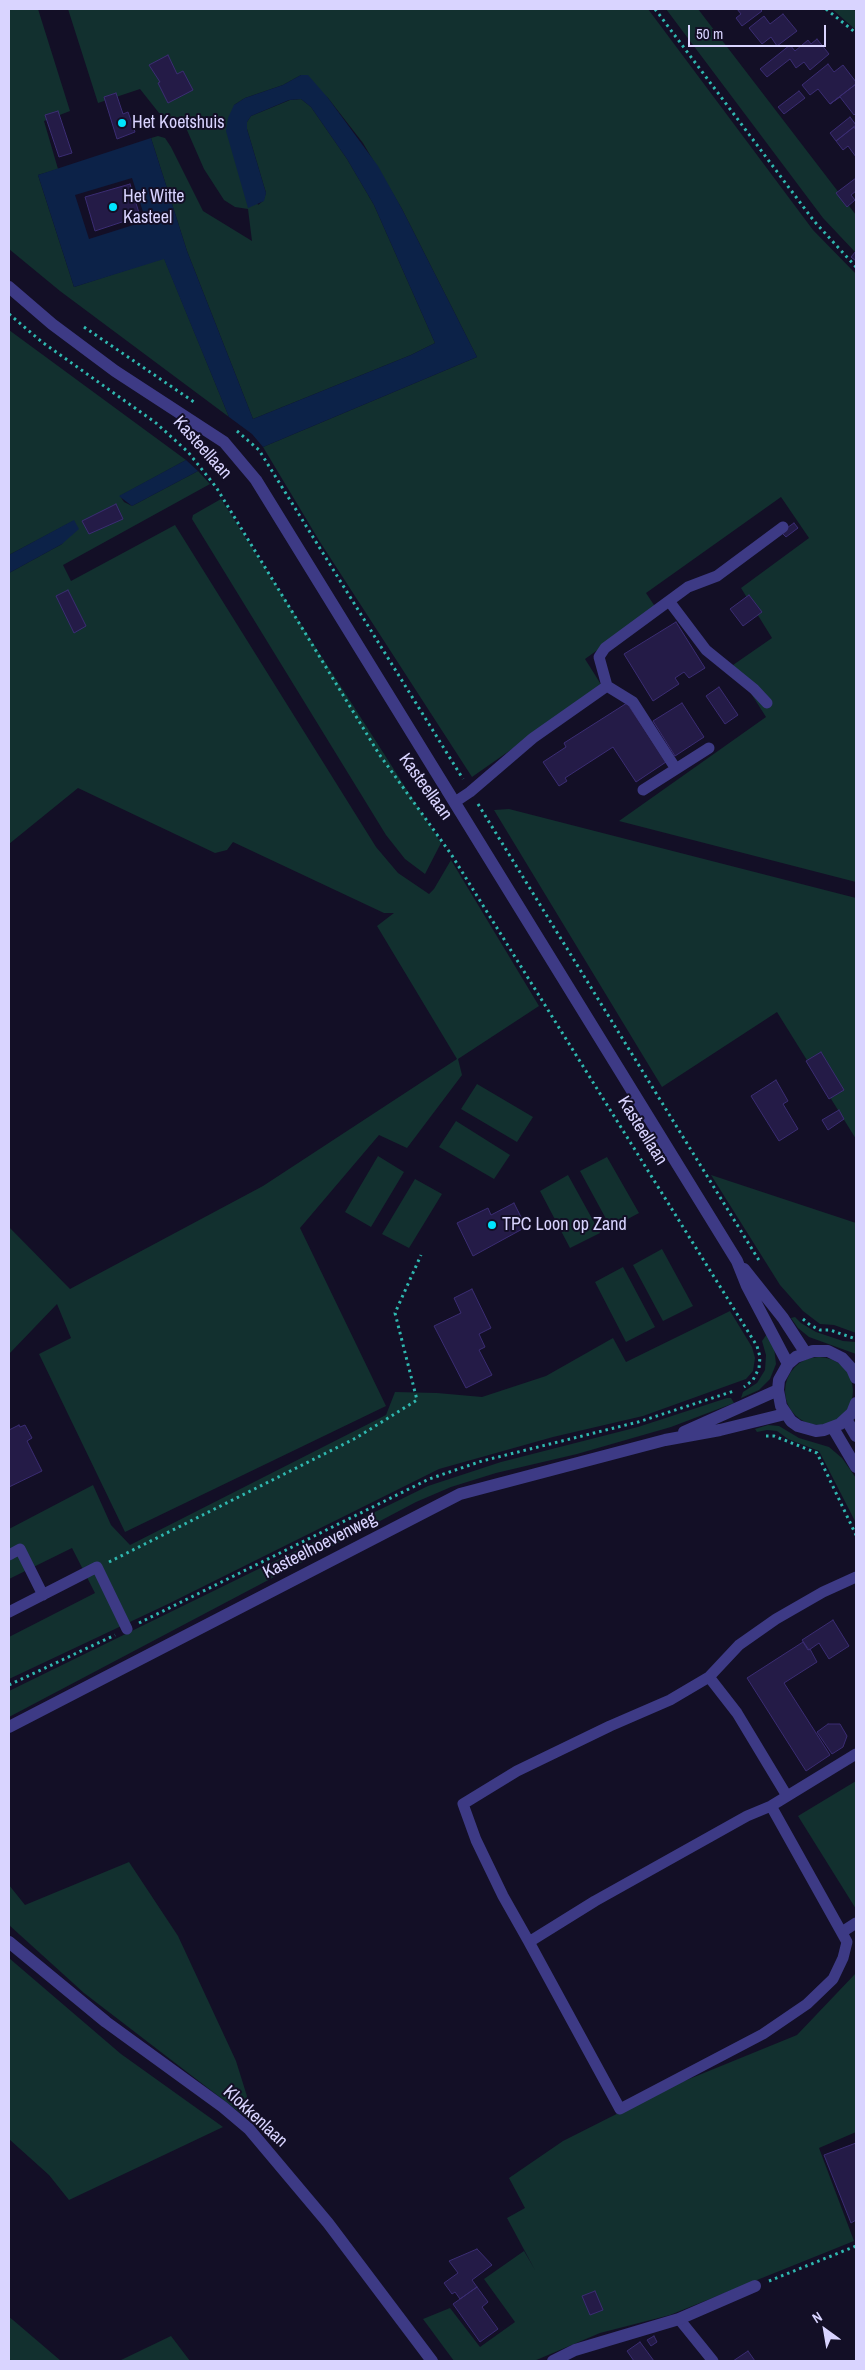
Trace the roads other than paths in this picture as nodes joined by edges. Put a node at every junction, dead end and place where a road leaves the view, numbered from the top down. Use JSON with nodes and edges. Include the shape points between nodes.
{"nodes":[{"id":1,"x":9,"y":288,"type":"edge"},
{"id":2,"x":783,"y":527,"type":"dead end"},
{"id":3,"x":669,"y":601,"type":"junction"},
{"id":4,"x":607,"y":686,"type":"junction"},
{"id":5,"x":767,"y":703,"type":"dead end"},
{"id":6,"x":709,"y":748,"type":"dead end"},
{"id":7,"x":676,"y":768,"type":"junction"},
{"id":8,"x":642,"y":790,"type":"dead end"},
{"id":9,"x":454,"y":802,"type":"junction"},
{"id":10,"x":737,"y":1261,"type":"junction"},
{"id":11,"x":805,"y":1352,"type":"junction"},
{"id":12,"x":788,"y":1364,"type":"junction"},
{"id":13,"x":855,"y":1371,"type":"edge"},
{"id":14,"x":778,"y":1390,"type":"junction"},
{"id":15,"x":856,"y":1403,"type":"edge"},
{"id":16,"x":785,"y":1414,"type":"junction"},
{"id":17,"x":846,"y":1419,"type":"junction"},
{"id":18,"x":833,"y":1428,"type":"junction"},
{"id":19,"x":856,"y":1436,"type":"edge"},
{"id":20,"x":665,"y":1440,"type":"junction"},
{"id":21,"x":856,"y":1466,"type":"edge"},
{"id":22,"x":9,"y":1555,"type":"edge"},
{"id":23,"x":856,"y":1577,"type":"edge"},
{"id":24,"x":43,"y":1595,"type":"junction"},
{"id":25,"x":9,"y":1612,"type":"edge"},
{"id":26,"x":127,"y":1629,"type":"road end"},
{"id":27,"x":709,"y":1677,"type":"junction"},
{"id":28,"x":9,"y":1728,"type":"edge"},
{"id":29,"x":856,"y":1754,"type":"edge"},
{"id":30,"x":787,"y":1796,"type":"junction"},
{"id":31,"x":771,"y":1806,"type":"junction"},
{"id":32,"x":856,"y":1923,"type":"edge"},
{"id":33,"x":842,"y":1932,"type":"junction"},
{"id":34,"x":9,"y":1942,"type":"edge"},
{"id":35,"x":529,"y":1942,"type":"junction"},
{"id":36,"x":756,"y":2286,"type":"road end"},
{"id":37,"x":679,"y":2319,"type":"junction"},
{"id":38,"x":432,"y":2361,"type":"edge"},
{"id":39,"x":553,"y":2361,"type":"edge"},
{"id":40,"x":714,"y":2361,"type":"edge"}],
"edges":[{"from":1,"to":9,"type":"street","name":"Kasteellaan","via":[[114,371],[208,430],[237,454],[262,488]]},
{"from":2,"to":3,"type":"lane","via":[[717,576],[688,587]]},
{"from":3,"to":4,"type":"lane","via":[[605,648],[599,657]]},
{"from":3,"to":5,"type":"lane","via":[[706,650]]},
{"from":4,"to":7,"type":"lane","via":[[633,702]]},
{"from":4,"to":9,"type":"lane","via":[[533,738]]},
{"from":6,"to":7,"type":"lane"},
{"from":7,"to":8,"type":"lane"},
{"from":9,"to":10,"type":"street","name":"Kasteellaan"},
{"from":10,"to":11,"type":"street","name":"Kasteellaan","via":[[783,1318]]},
{"from":10,"to":12,"type":"street","name":"Kasteellaan"},
{"from":11,"to":12,"type":"street"},
{"from":11,"to":13,"type":"street","via":[[828,1352],[842,1358]]},
{"from":12,"to":14,"type":"street","via":[[779,1380]]},
{"from":14,"to":16,"type":"street"},
{"from":14,"to":20,"type":"street","name":"Kasteelhoevenweg"},
{"from":15,"to":17,"type":"street"},
{"from":16,"to":18,"type":"street","via":[[798,1426],[807,1429]]},
{"from":16,"to":20,"type":"street","name":"Kasteelhoevenweg"},
{"from":17,"to":18,"type":"street"},
{"from":17,"to":19,"type":"street"},
{"from":18,"to":21,"type":"street"},
{"from":20,"to":28,"type":"street","name":"Kasteelhoevenweg","via":[[460,1494]]},
{"from":22,"to":24,"type":"lane","via":[[20,1549]]},
{"from":23,"to":27,"type":"lane","via":[[776,1619],[738,1645]]},
{"from":24,"to":25,"type":"lane"},
{"from":24,"to":26,"type":"lane","via":[[97,1568]]},
{"from":27,"to":30,"type":"lane","via":[[737,1713]]},
{"from":27,"to":35,"type":"lane","via":[[670,1700],[517,1771],[463,1804],[476,1840]]},
{"from":29,"to":30,"type":"lane"},
{"from":30,"to":31,"type":"lane"},
{"from":31,"to":33,"type":"lane"},
{"from":31,"to":35,"type":"lane","via":[[747,1816],[594,1901]]},
{"from":32,"to":33,"type":"lane"},
{"from":33,"to":35,"type":"lane","via":[[847,1942],[833,1980],[806,2004],[763,2034],[620,2110]]},
{"from":34,"to":38,"type":"street","name":"Klokkenlaan","via":[[106,2022],[223,2107],[248,2129],[328,2223]]},
{"from":36,"to":37,"type":"street"},
{"from":37,"to":39,"type":"street","via":[[576,2350]]},
{"from":37,"to":40,"type":"lane"}]}
